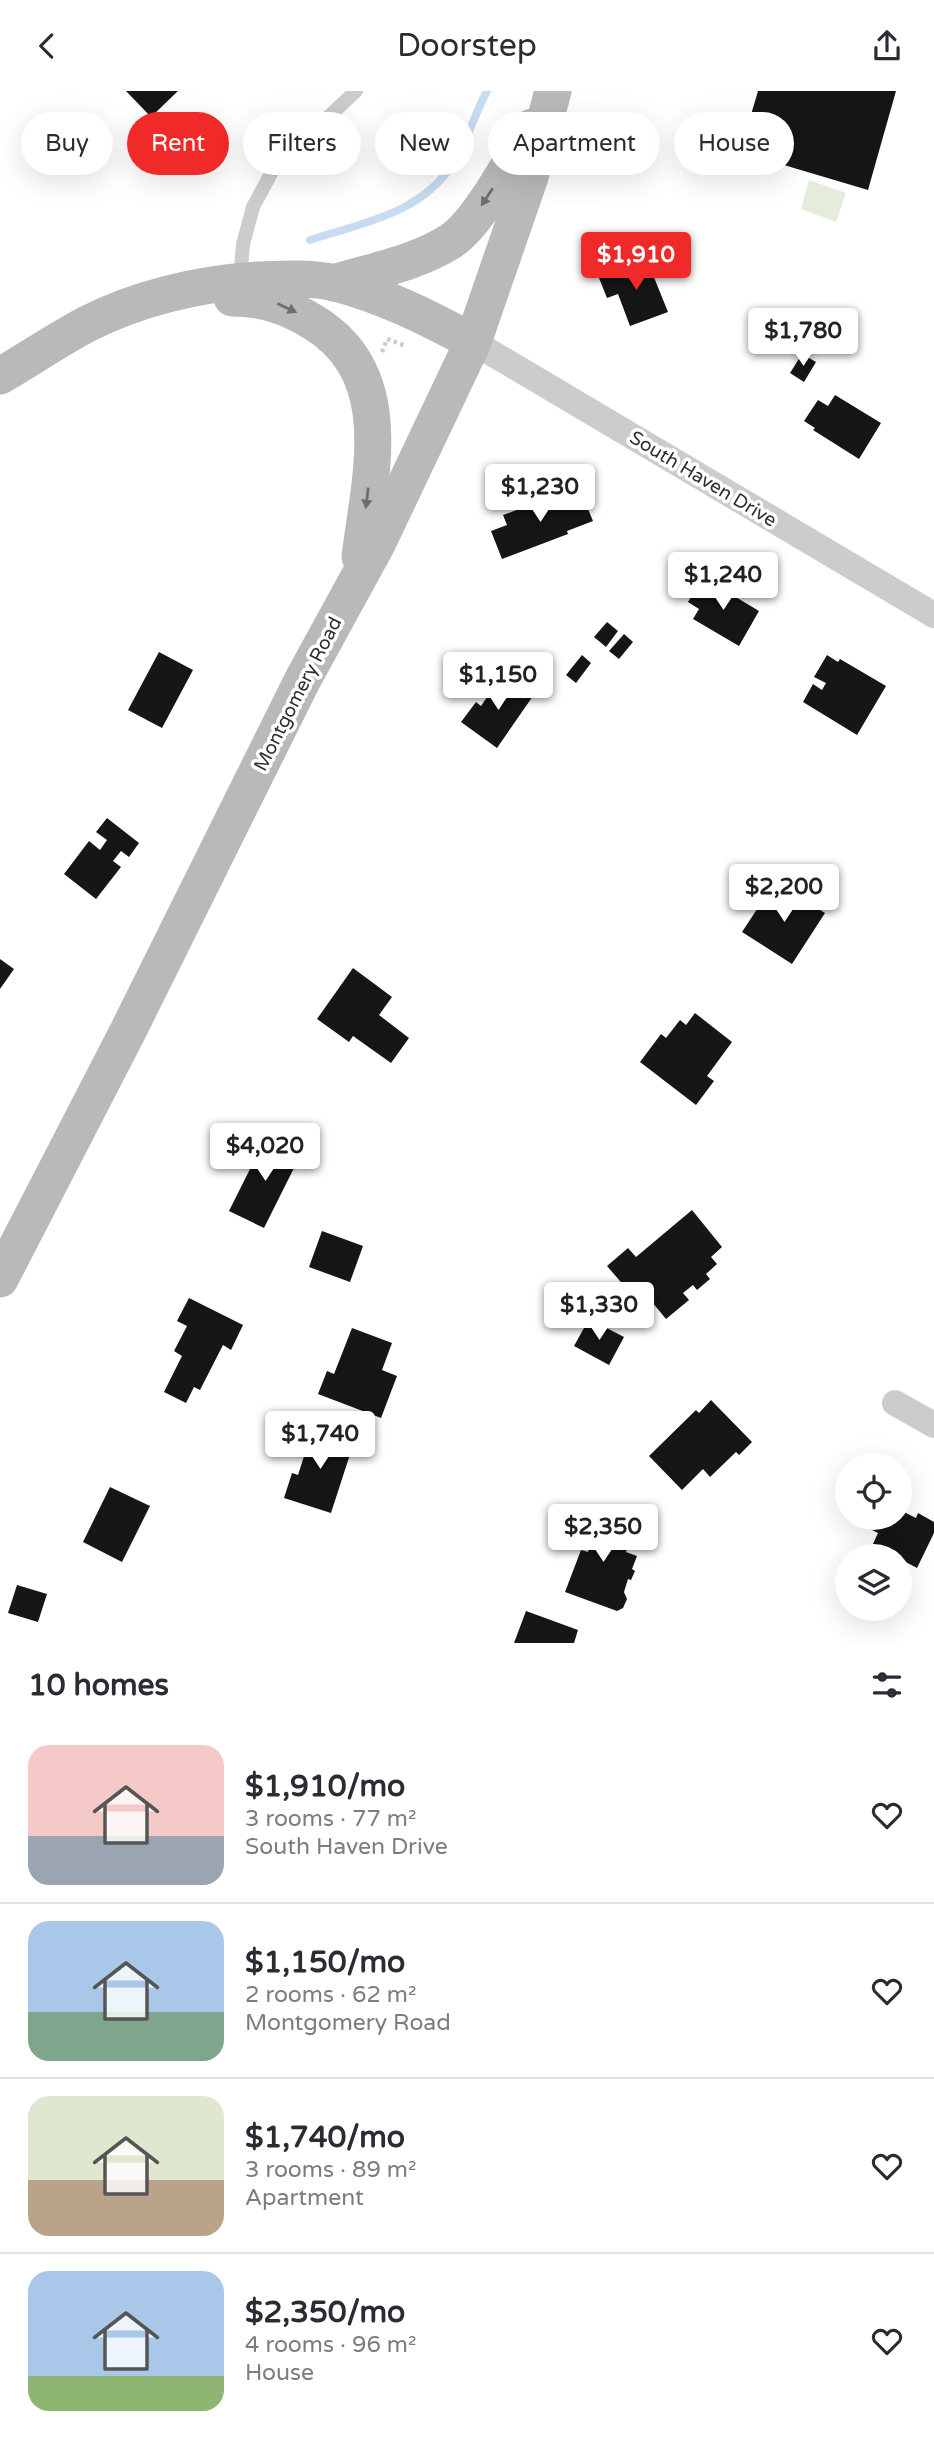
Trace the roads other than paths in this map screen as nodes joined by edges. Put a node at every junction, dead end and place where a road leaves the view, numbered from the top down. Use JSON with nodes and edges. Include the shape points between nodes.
{"nodes":[{"id":1,"x":356,"y":91,"type":"edge"},
{"id":2,"x":551,"y":95,"type":"edge"},
{"id":3,"x":240,"y":282,"type":"junction"},
{"id":4,"x":334,"y":282,"type":"junction"},
{"id":5,"x":147,"y":301,"type":"junction"},
{"id":6,"x":473,"y":342,"type":"junction"},
{"id":7,"x":0,"y":376,"type":"edge"},
{"id":8,"x":358,"y":576,"type":"junction"},
{"id":9,"x":934,"y":615,"type":"edge"},
{"id":10,"x":0,"y":1279,"type":"edge"},
{"id":11,"x":895,"y":1403,"type":"dead end"},
{"id":12,"x":934,"y":1425,"type":"edge"}],
"edges":[{"from":1,"to":3,"type":"lane","via":[[274,168],[253,207],[243,244]]},
{"from":2,"to":4,"type":"main road","one_way":true,"via":[[474,217],[452,240],[418,257]]},
{"from":2,"to":6,"type":"main road","name":"Montgomery Road","via":[[530,177]]},
{"from":3,"to":4,"type":"main road","via":[[292,278]]},
{"from":3,"to":5,"type":"main road"},
{"from":4,"to":6,"type":"main road","via":[[396,303]]},
{"from":5,"to":7,"type":"main road","via":[[88,324]]},
{"from":5,"to":8,"type":"main road","one_way":true,"via":[[218,297],[273,302],[330,332],[349,353],[364,380],[373,413]]},
{"from":6,"to":8,"type":"main road","name":"Montgomery Road"},
{"from":6,"to":9,"type":"street","name":"South Haven Drive"},
{"from":8,"to":10,"type":"main road","name":"Montgomery Road"},
{"from":11,"to":12,"type":"street"}]}
